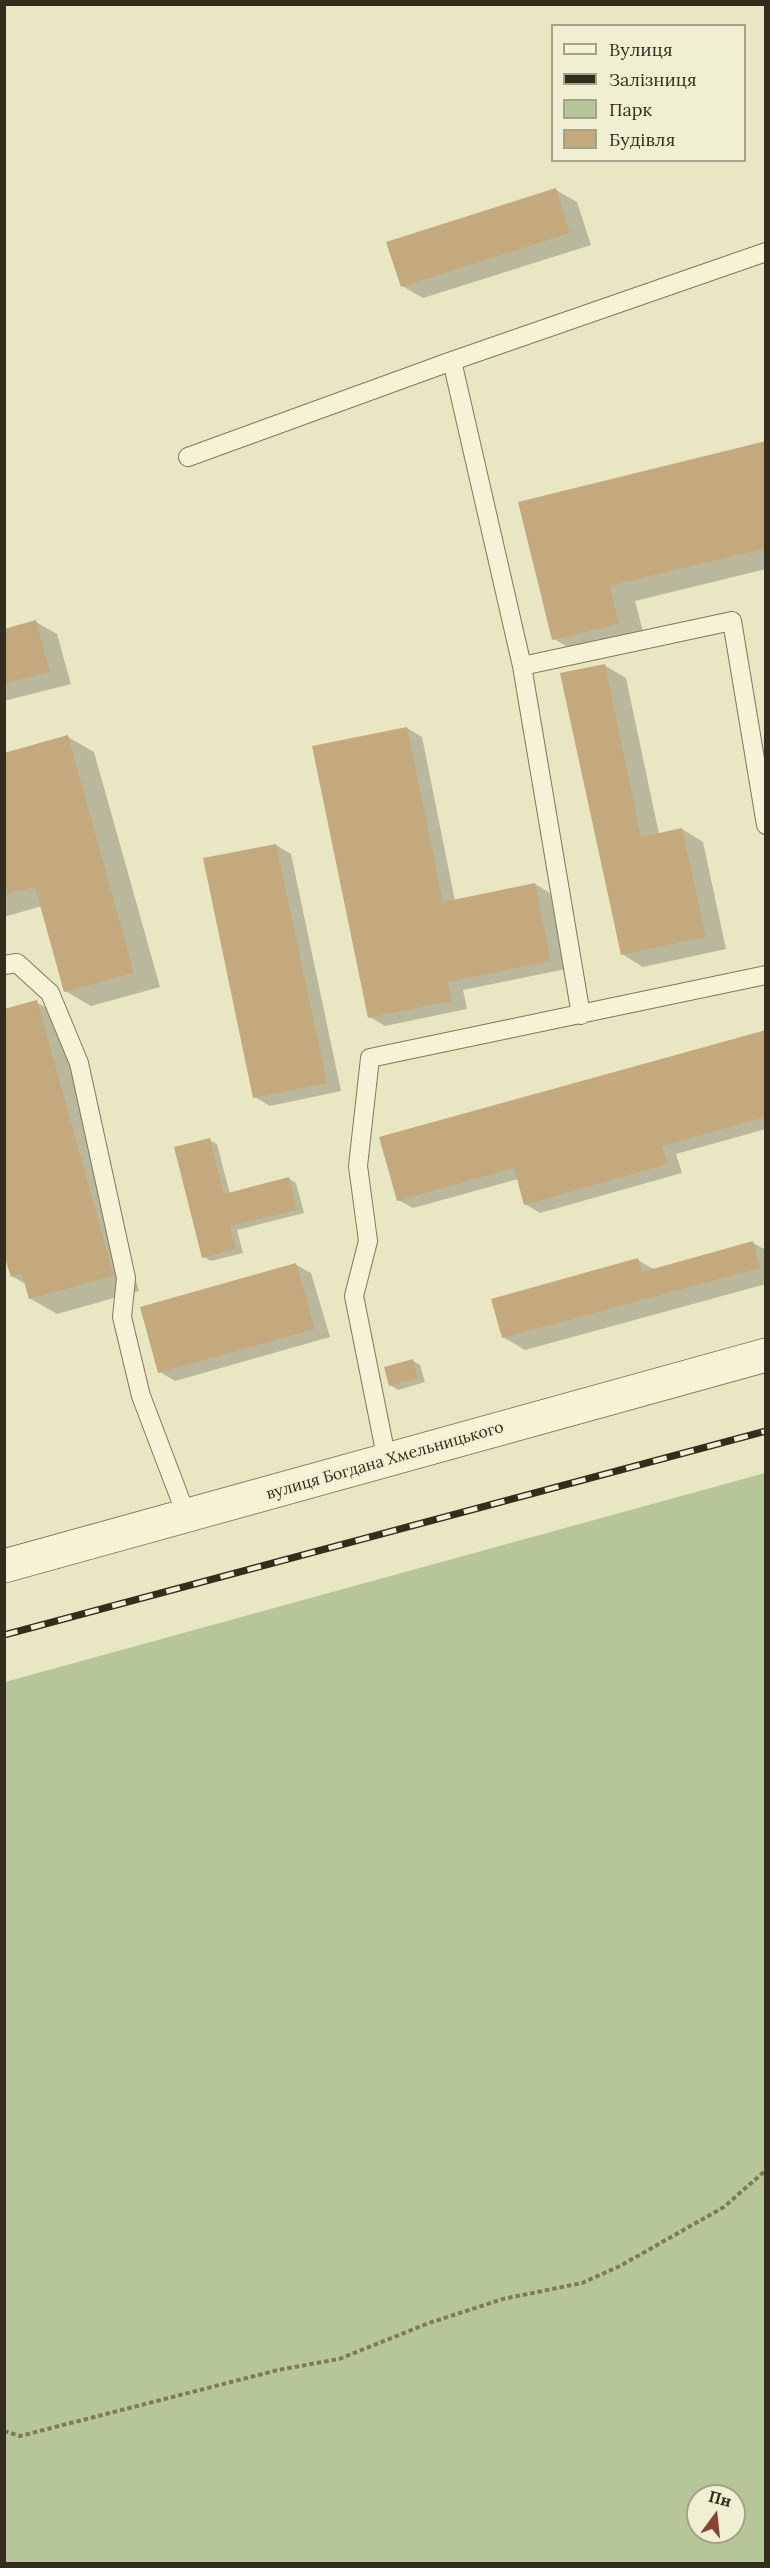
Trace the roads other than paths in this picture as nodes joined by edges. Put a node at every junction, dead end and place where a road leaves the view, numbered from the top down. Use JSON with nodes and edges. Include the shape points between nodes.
{"nodes":[{"id":1,"x":765,"y":252,"type":"edge"},
{"id":2,"x":452,"y":361,"type":"junction"},
{"id":3,"x":188,"y":457,"type":"dead end"},
{"id":4,"x":522,"y":666,"type":"junction"},
{"id":5,"x":765,"y":825,"type":"edge"},
{"id":6,"x":4,"y":965,"type":"edge"},
{"id":7,"x":765,"y":975,"type":"edge"},
{"id":8,"x":581,"y":1015,"type":"junction"},
{"id":9,"x":765,"y":1355,"type":"edge"},
{"id":10,"x":387,"y":1461,"type":"junction"},
{"id":11,"x":187,"y":1517,"type":"junction"},
{"id":12,"x":4,"y":1566,"type":"edge"}],
"edges":[{"from":1,"to":2,"type":"lane"},
{"from":2,"to":3,"type":"lane"},
{"from":2,"to":4,"type":"lane"},
{"from":4,"to":5,"type":"lane","via":[[732,621]]},
{"from":4,"to":8,"type":"lane"},
{"from":6,"to":11,"type":"lane","via":[[17,963],[50,993],[79,1063],[126,1278],[122,1317],[138,1385]]},
{"from":7,"to":8,"type":"lane"},
{"from":8,"to":10,"type":"lane","via":[[370,1058],[358,1166],[368,1241],[354,1296]]},
{"from":9,"to":10,"type":"street","name":"вулиця Богдана Хмельницького"},
{"from":10,"to":11,"type":"street","name":"вулиця Богдана Хмельницького"},
{"from":11,"to":12,"type":"street","name":"вулиця Богдана Хмельницького"}]}
